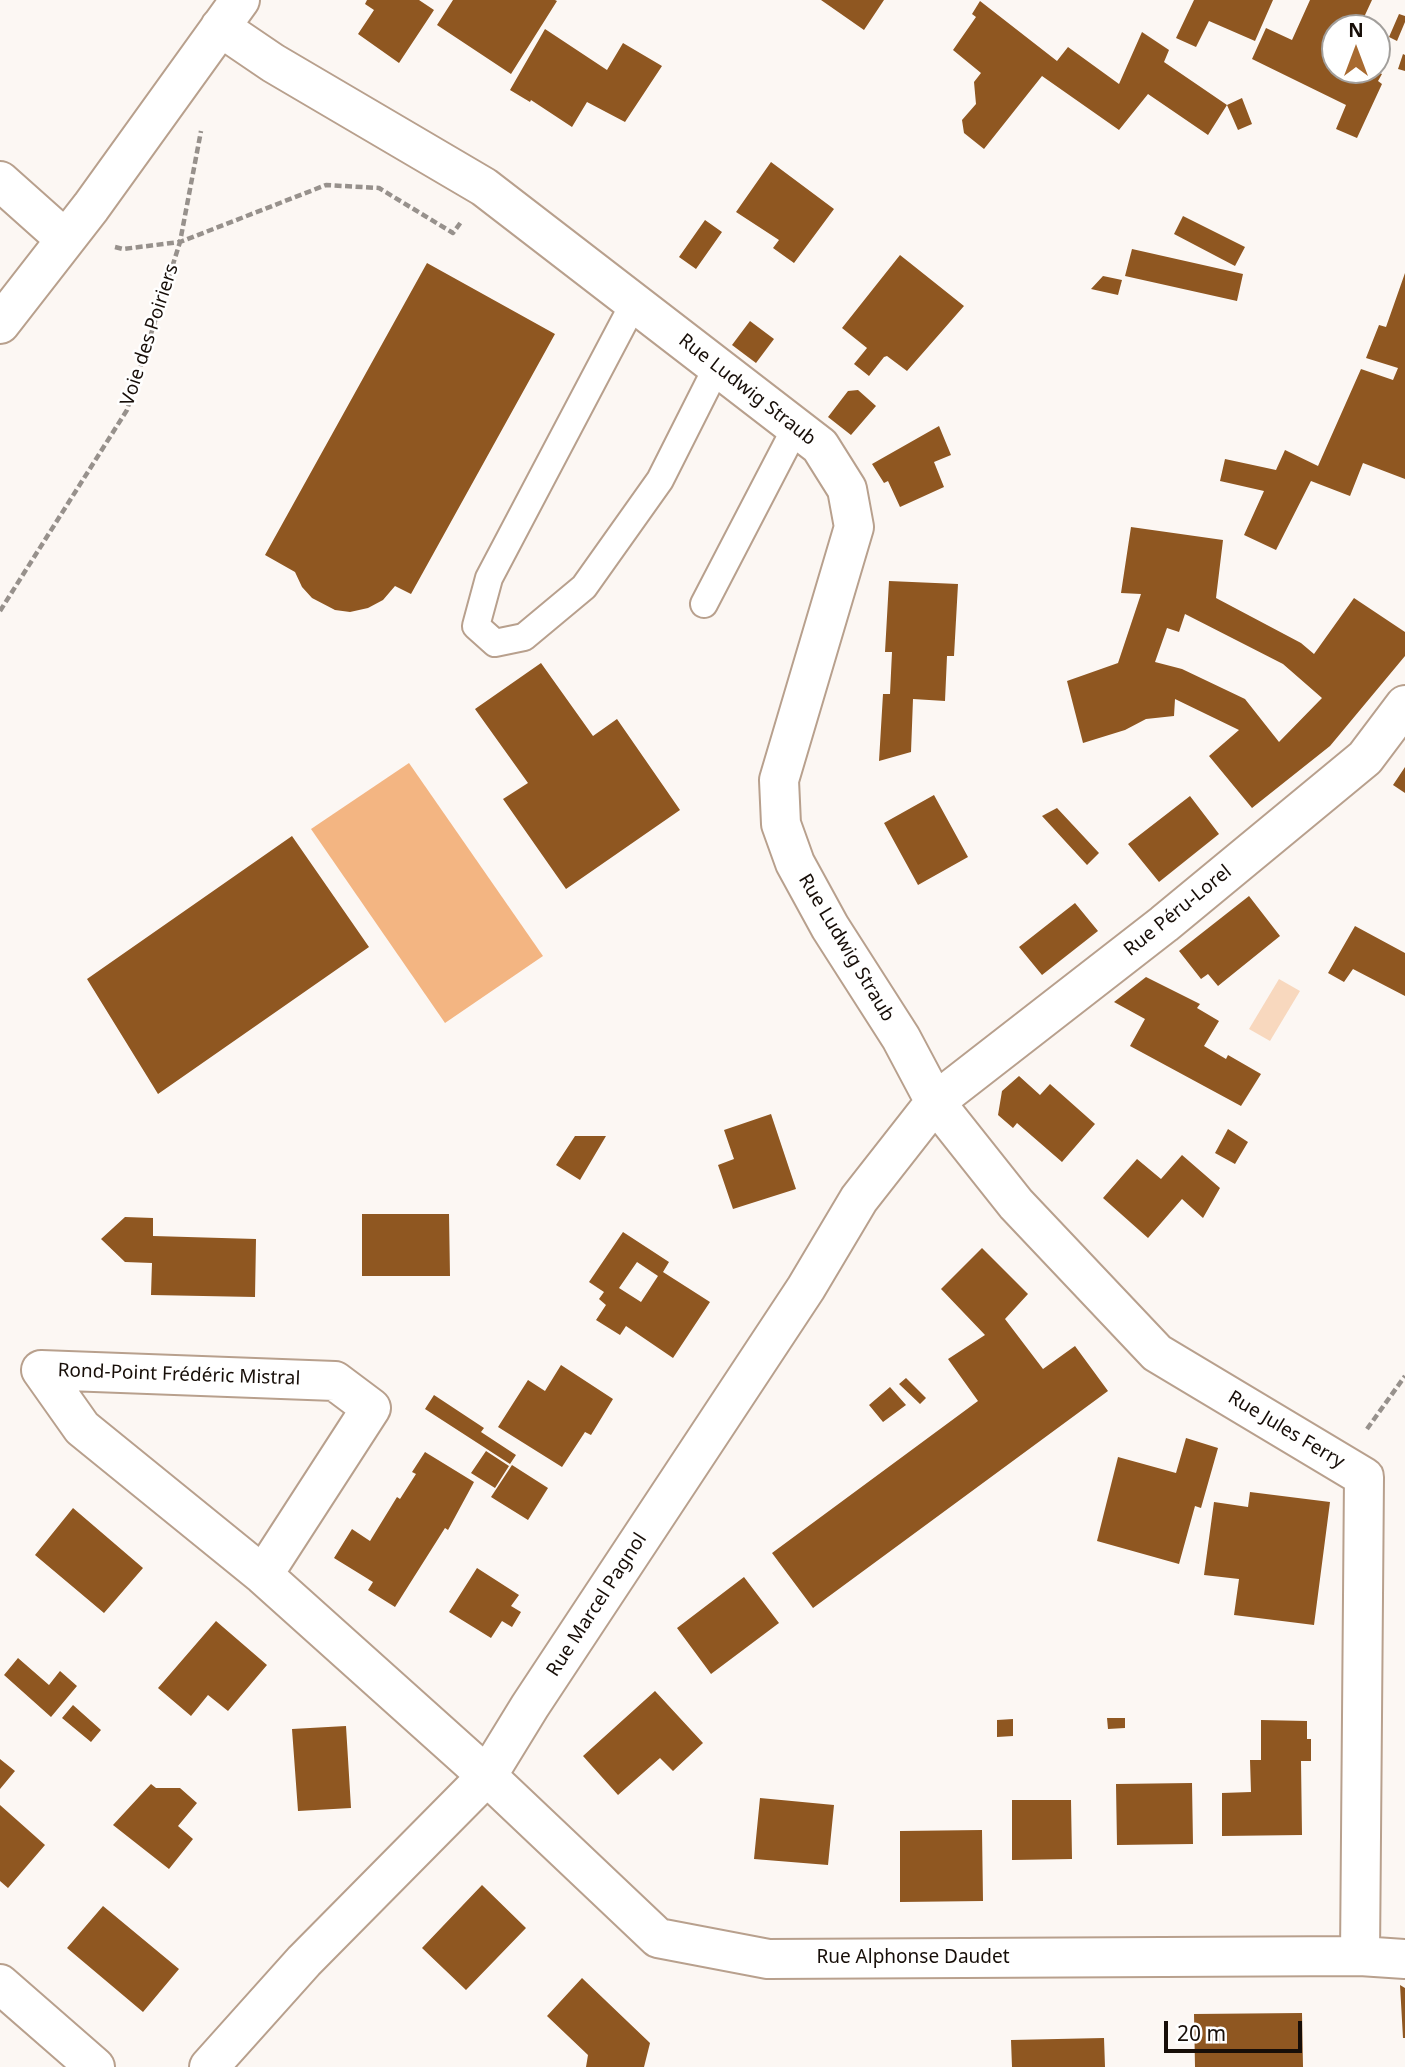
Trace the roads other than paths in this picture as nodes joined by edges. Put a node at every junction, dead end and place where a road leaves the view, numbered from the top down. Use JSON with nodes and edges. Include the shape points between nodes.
{"nodes":[{"id":1,"x":230,"y":14,"type":"edge"},
{"id":2,"x":0,"y":181,"type":"edge"},
{"id":3,"x":65,"y":239,"type":"junction"},
{"id":4,"x":634,"y":303,"type":"junction"},
{"id":5,"x":0,"y":324,"type":"edge"},
{"id":6,"x":717,"y":366,"type":"junction"},
{"id":7,"x":796,"y":427,"type":"junction"},
{"id":8,"x":704,"y":604,"type":"dead end"},
{"id":9,"x":1405,"y":705,"type":"edge"},
{"id":10,"x":935,"y":1102,"type":"junction"},
{"id":11,"x":263,"y":1575,"type":"junction"},
{"id":12,"x":487,"y":1776,"type":"junction"},
{"id":13,"x":1360,"y":1956,"type":"junction"},
{"id":14,"x":1405,"y":1959,"type":"edge"},
{"id":15,"x":0,"y":1984,"type":"edge"},
{"id":16,"x":95,"y":2067,"type":"edge"},
{"id":17,"x":209,"y":2067,"type":"edge"}],
"edges":[{"from":1,"to":3,"type":"street"},
{"from":1,"to":4,"type":"street","name":"Rue Ludwig Straub","via":[[273,63],[484,187]]},
{"from":2,"to":3,"type":"street"},
{"from":3,"to":5,"type":"street"},
{"from":4,"to":6,"type":"street","name":"Rue Ludwig Straub"},
{"from":4,"to":6,"type":"lane","via":[[489,578],[476,626],[495,643],[524,637],[584,587],[660,480]]},
{"from":6,"to":7,"type":"street","name":"Rue Ludwig Straub"},
{"from":7,"to":8,"type":"lane"},
{"from":7,"to":10,"type":"street","name":"Rue Ludwig Straub","via":[[820,446],[847,489],[854,527],[779,780],[781,824],[795,863],[830,927],[901,1038]]},
{"from":9,"to":10,"type":"street","name":"Rue Péru-Lorel","via":[[1365,758],[1164,924]]},
{"from":10,"to":12,"type":"street","name":"Rue Marcel Pagnol","via":[[859,1199],[806,1288]]},
{"from":10,"to":13,"type":"street","name":"Rue Jules Ferry","via":[[1016,1204],[1157,1353],[1364,1477]]},
{"from":11,"to":11,"type":"street","name":"Rond-Point Frédéric Mistral","via":[[82,1429],[41,1370],[335,1381],[371,1409]]},
{"from":11,"to":12,"type":"street","name":"Rond-Point Frédéric Mistral"},
{"from":12,"to":13,"type":"street","name":"Rue Alphonse Daudet","via":[[658,1938],[768,1959]]},
{"from":12,"to":17,"type":"street","name":"Rue Marcel Pagnol","via":[[304,1961]]},
{"from":13,"to":14,"type":"street","name":"Rue Alphonse Daudet"},
{"from":15,"to":16,"type":"street"}]}
